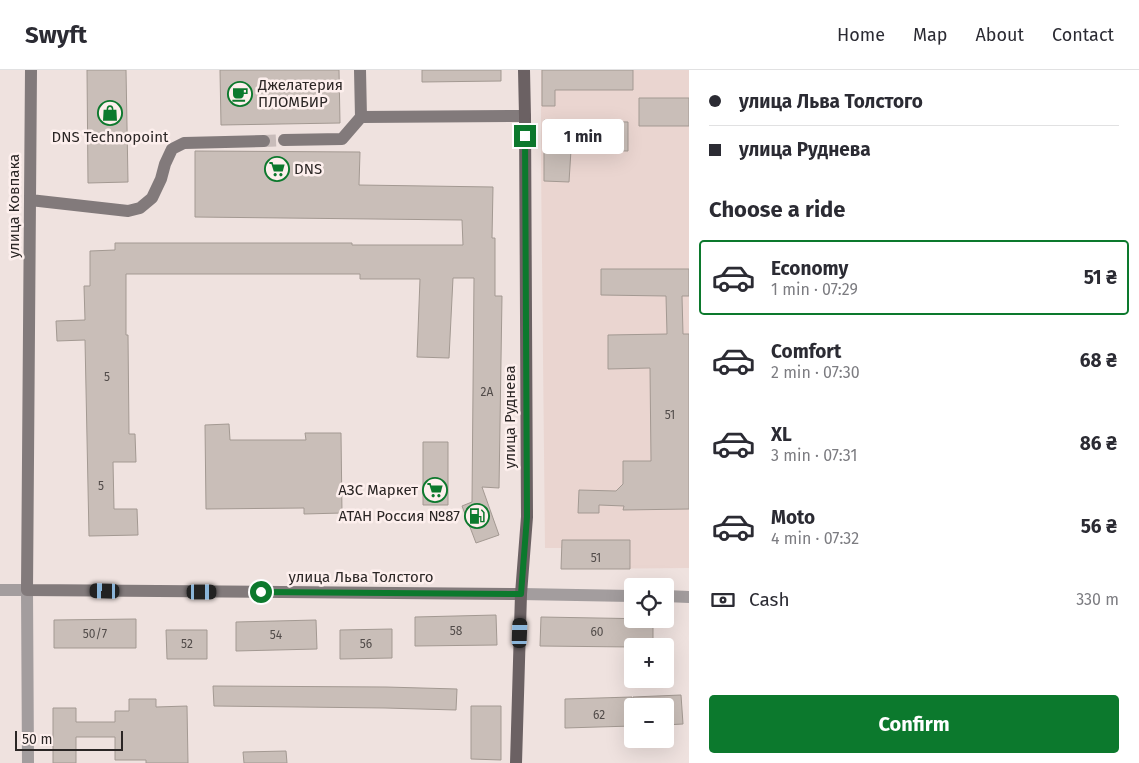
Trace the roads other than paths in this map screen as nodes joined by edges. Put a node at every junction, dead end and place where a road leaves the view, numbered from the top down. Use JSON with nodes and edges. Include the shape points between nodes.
{"nodes":[{"id":1,"x":31,"y":70,"type":"edge"},
{"id":2,"x":360,"y":70,"type":"edge"},
{"id":3,"x":524,"y":70,"type":"edge"},
{"id":4,"x":525,"y":116,"type":"junction"},
{"id":5,"x":361,"y":117,"type":"junction"},
{"id":6,"x":284,"y":140,"type":"tunnel mouth"},
{"id":7,"x":264,"y":141,"type":"tunnel mouth"},
{"id":8,"x":30,"y":200,"type":"junction"},
{"id":9,"x":0,"y":590,"type":"edge"},
{"id":10,"x":26,"y":590,"type":"junction"},
{"id":11,"x":521,"y":594,"type":"junction"},
{"id":12,"x":624,"y":596,"type":"edge"},
{"id":13,"x":674,"y":596,"type":"edge"},
{"id":14,"x":689,"y":597,"type":"edge"},
{"id":15,"x":28,"y":763,"type":"edge"},
{"id":16,"x":516,"y":763,"type":"edge"}],
"edges":[{"from":1,"to":8,"type":"main road","name":"улица Ковпака"},
{"from":2,"to":5,"type":"main road"},
{"from":3,"to":4,"type":"main road","name":"улица Руднева"},
{"from":4,"to":5,"type":"main road"},
{"from":4,"to":11,"type":"main road","name":"улица Руднева","via":[[527,517]]},
{"from":5,"to":6,"type":"main road","via":[[342,138]]},
{"from":7,"to":8,"type":"main road","via":[[184,143],[172,150],[152,198],[140,208],[128,211]]},
{"from":8,"to":10,"type":"main road","name":"улица Ковпака"},
{"from":9,"to":10,"type":"street","name":"улица Льва Толстого"},
{"from":10,"to":11,"type":"main road","name":"улица Льва Толстого"},
{"from":10,"to":15,"type":"street","name":"улица Ковпака"},
{"from":11,"to":12,"type":"street","name":"улица Льва Толстого"},
{"from":11,"to":16,"type":"main road","name":"улица Руднева"},
{"from":13,"to":14,"type":"street"}]}
